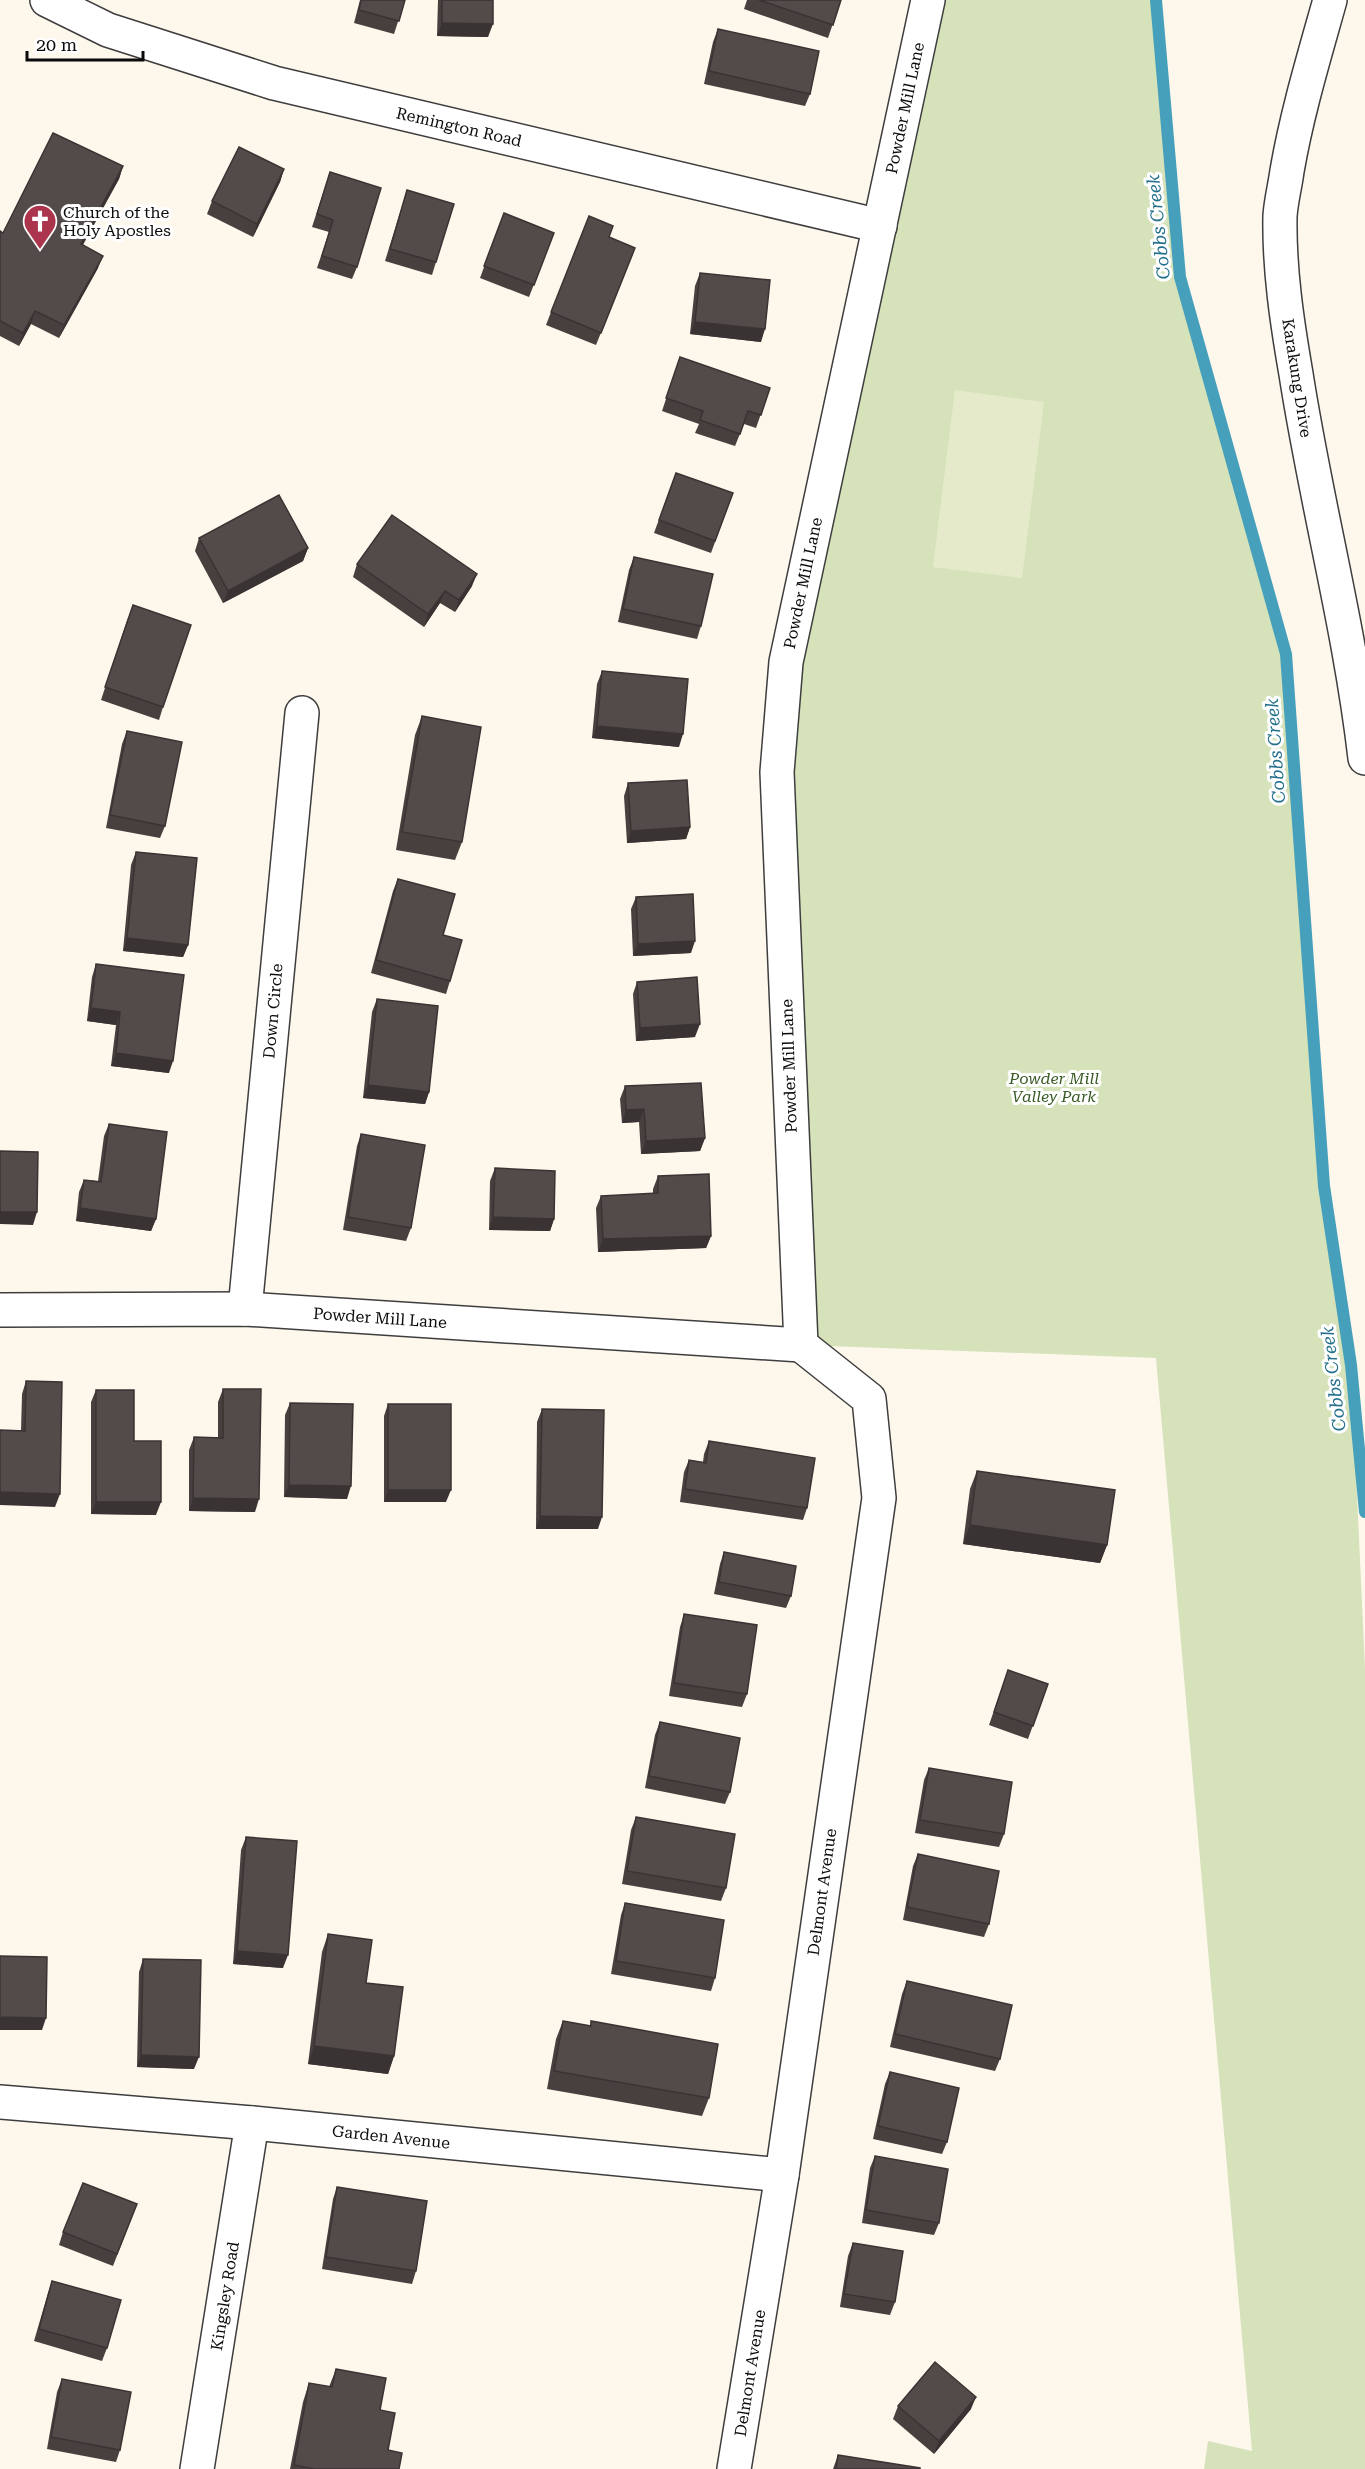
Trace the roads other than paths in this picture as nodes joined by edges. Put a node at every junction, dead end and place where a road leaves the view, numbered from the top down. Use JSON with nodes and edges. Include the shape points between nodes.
{"nodes":[{"id":1,"x":46,"y":0,"type":"edge"},
{"id":2,"x":928,"y":0,"type":"edge"},
{"id":3,"x":1330,"y":0,"type":"edge"},
{"id":4,"x":880,"y":226,"type":"junction"},
{"id":5,"x":302,"y":713,"type":"dead end"},
{"id":6,"x":1365,"y":758,"type":"edge"},
{"id":7,"x":245,"y":1309,"type":"junction"},
{"id":8,"x":0,"y":1310,"type":"edge"},
{"id":9,"x":801,"y":1346,"type":"junction"},
{"id":10,"x":0,"y":2102,"type":"edge"},
{"id":11,"x":252,"y":2123,"type":"junction"},
{"id":12,"x":782,"y":2175,"type":"junction"},
{"id":13,"x":197,"y":2469,"type":"edge"},
{"id":14,"x":734,"y":2469,"type":"edge"}],
"edges":[{"from":1,"to":4,"type":"street","name":"Remington Road","via":[[108,30],[274,83]]},
{"from":2,"to":4,"type":"street","name":"Powder Mill Lane"},
{"from":3,"to":6,"type":"street","name":"Karakung Drive","via":[[1292,146],[1280,214],[1281,249],[1303,421],[1348,641]]},
{"from":4,"to":9,"type":"street","name":"Powder Mill Lane","via":[[786,662],[777,772]]},
{"from":5,"to":7,"type":"street","name":"Down Circle"},
{"from":7,"to":8,"type":"street","name":"Powder Mill Lane"},
{"from":7,"to":9,"type":"street","name":"Powder Mill Lane"},
{"from":9,"to":12,"type":"street","name":"Delmont Avenue","via":[[869,1399],[879,1498]]},
{"from":10,"to":11,"type":"street","name":"Garden Avenue"},
{"from":11,"to":12,"type":"street","name":"Garden Avenue"},
{"from":11,"to":13,"type":"street","name":"Kingsley Road"},
{"from":12,"to":14,"type":"street","name":"Delmont Avenue"}]}
